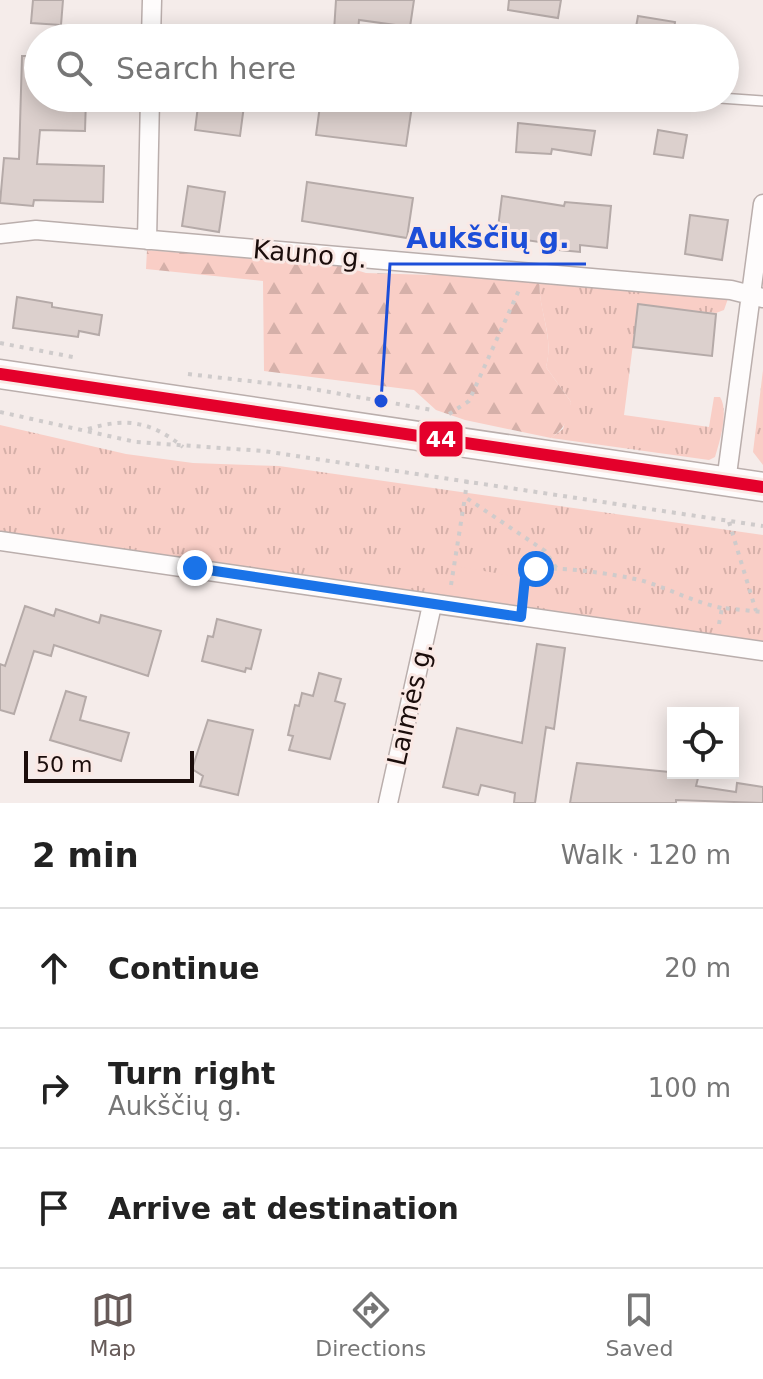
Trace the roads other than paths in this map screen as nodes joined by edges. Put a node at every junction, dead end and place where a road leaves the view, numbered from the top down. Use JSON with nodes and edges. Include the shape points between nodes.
{"nodes":[{"id":1,"x":152,"y":0,"type":"edge"},
{"id":2,"x":151,"y":24,"type":"edge"},
{"id":3,"x":739,"y":99,"type":"edge"},
{"id":4,"x":763,"y":101,"type":"edge"},
{"id":5,"x":150,"y":112,"type":"edge"},
{"id":6,"x":763,"y":204,"type":"edge"},
{"id":7,"x":0,"y":234,"type":"edge"},
{"id":8,"x":147,"y":240,"type":"junction"},
{"id":9,"x":758,"y":297,"type":"edge"},
{"id":10,"x":0,"y":374,"type":"edge"},
{"id":11,"x":726,"y":482,"type":"junction"},
{"id":12,"x":763,"y":487,"type":"edge"},
{"id":13,"x":0,"y":541,"type":"edge"},
{"id":14,"x":440,"y":606,"type":"junction"},
{"id":15,"x":763,"y":651,"type":"edge"},
{"id":16,"x":388,"y":803,"type":"edge"}],
"edges":[{"from":1,"to":2,"type":"street"},
{"from":3,"to":4,"type":"lane"},
{"from":5,"to":8,"type":"street"},
{"from":6,"to":9,"type":"street"},
{"from":7,"to":8,"type":"street","name":"Kauno g.","via":[[36,230]]},
{"from":8,"to":9,"type":"street","name":"Kauno g.","via":[[731,290]]},
{"from":9,"to":11,"type":"street"},
{"from":10,"to":11,"type":"main road"},
{"from":11,"to":12,"type":"main road"},
{"from":13,"to":14,"type":"street"},
{"from":14,"to":15,"type":"street"},
{"from":14,"to":16,"type":"street","name":"Laimės g."}]}
